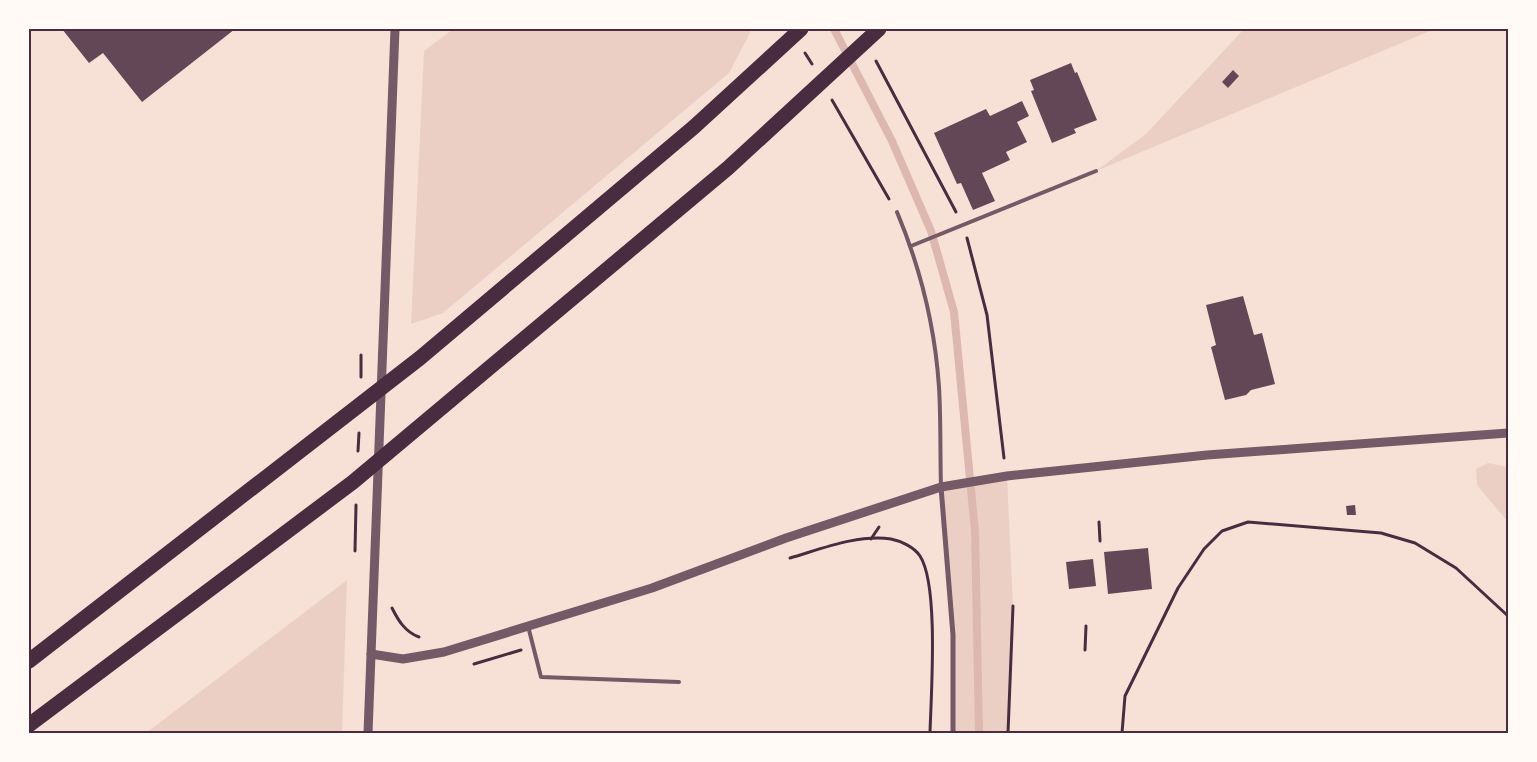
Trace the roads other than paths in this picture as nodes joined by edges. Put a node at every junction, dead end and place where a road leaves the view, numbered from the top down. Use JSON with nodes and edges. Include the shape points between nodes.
{"nodes":[{"id":1,"x":395,"y":29,"type":"edge"},
{"id":2,"x":801,"y":29,"type":"edge"},
{"id":3,"x":879,"y":29,"type":"edge"},
{"id":4,"x":1096,"y":171,"type":"dead end"},
{"id":5,"x":897,"y":212,"type":"road end"},
{"id":6,"x":911,"y":246,"type":"junction"},
{"id":7,"x":1508,"y":434,"type":"edge"},
{"id":8,"x":942,"y":487,"type":"junction"},
{"id":9,"x":528,"y":626,"type":"junction"},
{"id":10,"x":372,"y":654,"type":"junction"},
{"id":11,"x":29,"y":661,"type":"edge"},
{"id":12,"x":679,"y":682,"type":"dead end"},
{"id":13,"x":29,"y":725,"type":"edge"},
{"id":14,"x":368,"y":733,"type":"edge"},
{"id":15,"x":953,"y":733,"type":"edge"}],
"edges":[{"from":1,"to":10,"type":"street"},
{"from":2,"to":11,"type":"highway","via":[[724,99],[420,358]]},
{"from":3,"to":13,"type":"highway","via":[[720,174],[421,426],[355,488]]},
{"from":4,"to":6,"type":"lane"},
{"from":5,"to":6,"type":"lane"},
{"from":6,"to":8,"type":"lane","via":[[931,325],[939,386]]},
{"from":7,"to":8,"type":"street","via":[[1207,455],[995,478]]},
{"from":8,"to":9,"type":"street","via":[[786,538],[652,588]]},
{"from":8,"to":15,"type":"street","via":[[953,635]]},
{"from":9,"to":10,"type":"street","via":[[419,657],[403,659]]},
{"from":9,"to":12,"type":"lane","via":[[541,676]]},
{"from":10,"to":14,"type":"street"}]}
